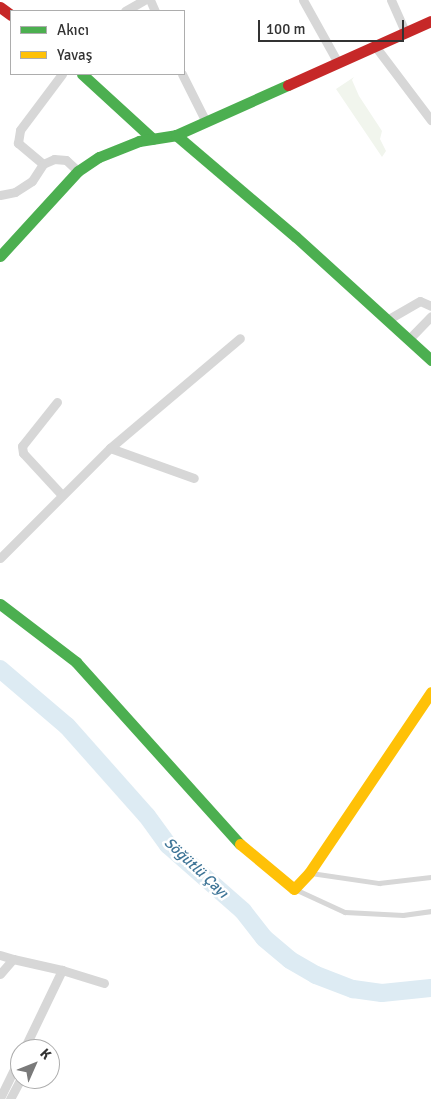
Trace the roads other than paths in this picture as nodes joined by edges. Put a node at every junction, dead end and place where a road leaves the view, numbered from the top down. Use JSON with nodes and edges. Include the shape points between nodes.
{"nodes":[{"id":1,"x":144,"y":0,"type":"edge"},
{"id":2,"x":303,"y":0,"type":"edge"},
{"id":3,"x":391,"y":0,"type":"edge"},
{"id":4,"x":127,"y":10,"type":"edge"},
{"id":5,"x":431,"y":22,"type":"edge"},
{"id":6,"x":406,"y":33,"type":"junction"},
{"id":7,"x":375,"y":46,"type":"junction"},
{"id":8,"x":338,"y":63,"type":"junction"},
{"id":9,"x":61,"y":75,"type":"edge"},
{"id":10,"x":83,"y":75,"type":"edge"},
{"id":11,"x":182,"y":75,"type":"edge"},
{"id":12,"x":431,"y":120,"type":"edge"},
{"id":13,"x":206,"y":122,"type":"junction"},
{"id":14,"x":176,"y":135,"type":"junction"},
{"id":15,"x":153,"y":139,"type":"junction"},
{"id":16,"x":43,"y":164,"type":"junction"},
{"id":17,"x":78,"y":171,"type":"junction"},
{"id":18,"x":0,"y":195,"type":"edge"},
{"id":19,"x":0,"y":256,"type":"edge"},
{"id":20,"x":431,"y":306,"type":"edge"},
{"id":21,"x":431,"y":316,"type":"edge"},
{"id":22,"x":387,"y":320,"type":"junction"},
{"id":23,"x":240,"y":338,"type":"dead end"},
{"id":24,"x":408,"y":340,"type":"junction"},
{"id":25,"x":431,"y":360,"type":"edge"},
{"id":26,"x":56,"y":402,"type":"dead end"},
{"id":27,"x":110,"y":448,"type":"junction"},
{"id":28,"x":194,"y":478,"type":"dead end"},
{"id":29,"x":62,"y":494,"type":"junction"},
{"id":30,"x":0,"y":558,"type":"edge"},
{"id":31,"x":0,"y":604,"type":"edge"},
{"id":32,"x":431,"y":692,"type":"edge"},
{"id":33,"x":309,"y":873,"type":"junction"},
{"id":34,"x":431,"y":877,"type":"edge"},
{"id":35,"x":294,"y":889,"type":"junction"},
{"id":36,"x":431,"y":911,"type":"edge"},
{"id":37,"x":0,"y":955,"type":"edge"},
{"id":38,"x":13,"y":959,"type":"junction"},
{"id":39,"x":62,"y":970,"type":"junction"},
{"id":40,"x":0,"y":974,"type":"edge"},
{"id":41,"x":104,"y":983,"type":"dead end"},
{"id":42,"x":29,"y":1039,"type":"edge"},
{"id":43,"x":10,"y":1077,"type":"edge"},
{"id":44,"x":0,"y":1098,"type":"edge"}],
"edges":[{"from":1,"to":4,"type":"street"},
{"from":2,"to":8,"type":"street"},
{"from":3,"to":6,"type":"street"},
{"from":5,"to":6,"type":"street"},
{"from":6,"to":7,"type":"street"},
{"from":7,"to":8,"type":"street"},
{"from":7,"to":12,"type":"street"},
{"from":8,"to":13,"type":"street"},
{"from":9,"to":16,"type":"street","via":[[20,130],[18,143]]},
{"from":10,"to":15,"type":"street"},
{"from":11,"to":13,"type":"street"},
{"from":13,"to":14,"type":"street"},
{"from":14,"to":15,"type":"street"},
{"from":14,"to":22,"type":"street"},
{"from":15,"to":17,"type":"street","via":[[138,141],[99,157]]},
{"from":16,"to":17,"type":"street","via":[[54,159],[66,160]]},
{"from":16,"to":18,"type":"street","via":[[32,181],[15,192]]},
{"from":17,"to":19,"type":"street"},
{"from":20,"to":22,"type":"street","via":[[420,301]]},
{"from":21,"to":24,"type":"street"},
{"from":22,"to":24,"type":"street"},
{"from":23,"to":27,"type":"street"},
{"from":24,"to":25,"type":"street"},
{"from":26,"to":29,"type":"street","via":[[22,446],[23,453]]},
{"from":27,"to":28,"type":"street"},
{"from":27,"to":29,"type":"street"},
{"from":29,"to":30,"type":"street"},
{"from":31,"to":35,"type":"street","via":[[76,662],[242,846]]},
{"from":32,"to":33,"type":"street"},
{"from":33,"to":34,"type":"lane","via":[[379,883]]},
{"from":33,"to":35,"type":"street"},
{"from":35,"to":36,"type":"lane","via":[[345,912],[403,916]]},
{"from":37,"to":38,"type":"street"},
{"from":38,"to":39,"type":"street"},
{"from":38,"to":40,"type":"street"},
{"from":39,"to":41,"type":"street"},
{"from":39,"to":42,"type":"street"},
{"from":43,"to":44,"type":"street"}]}
